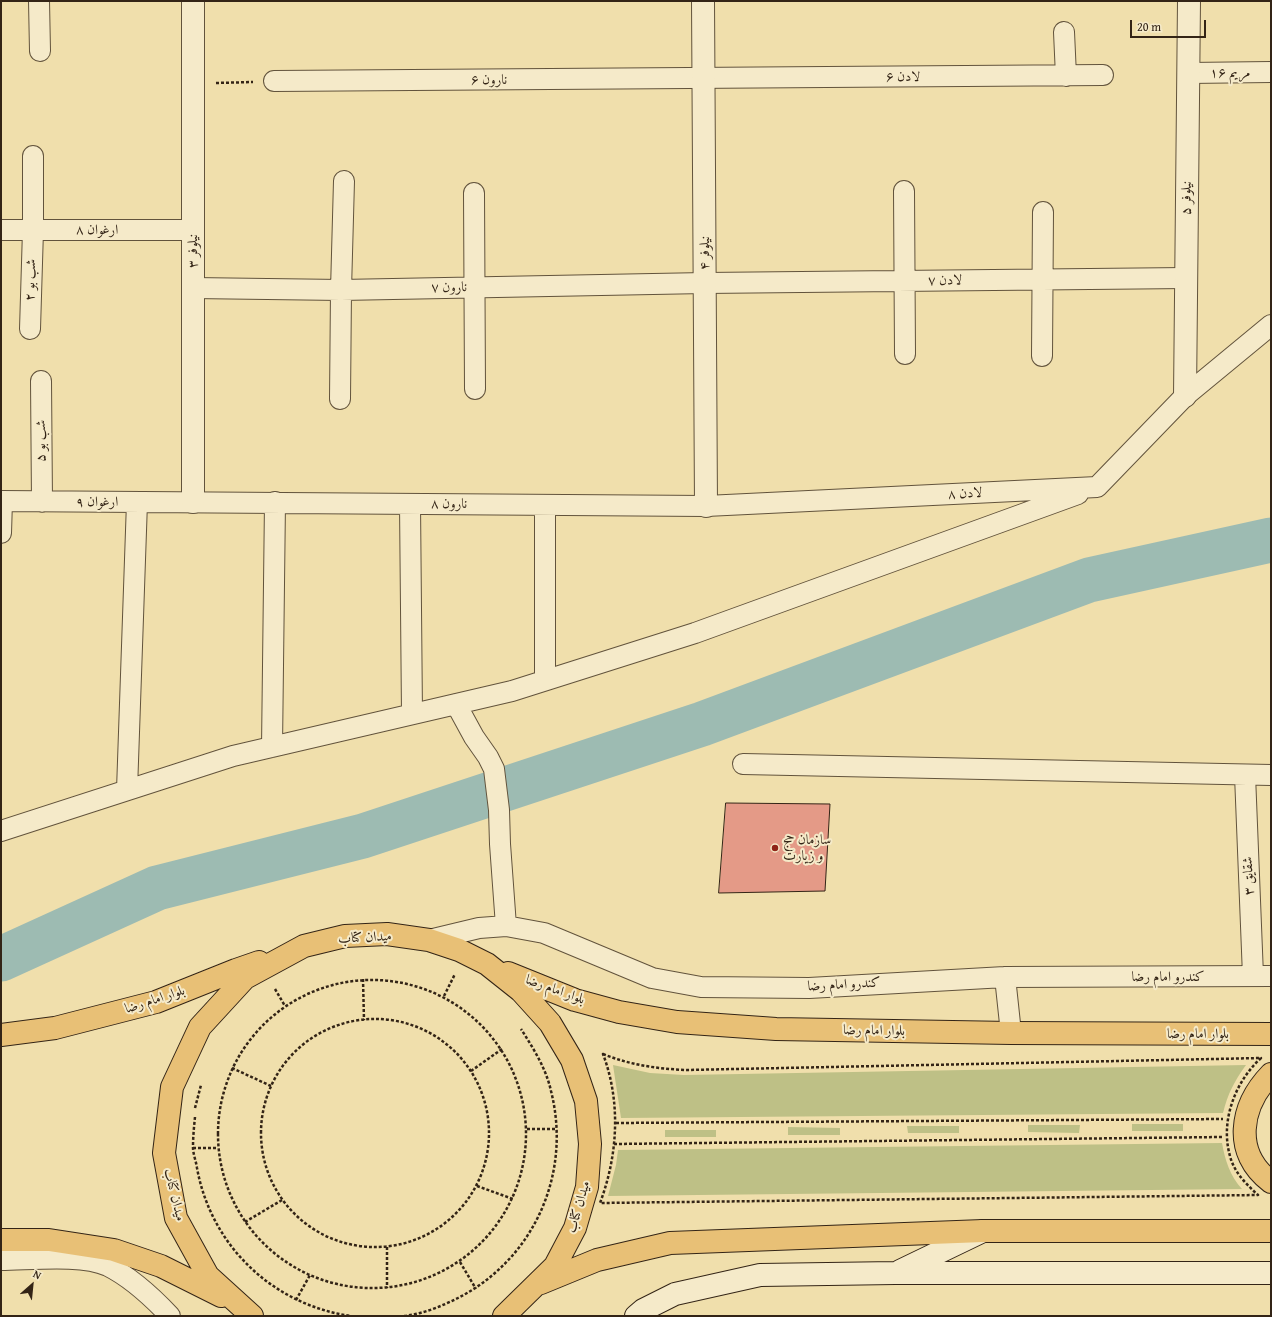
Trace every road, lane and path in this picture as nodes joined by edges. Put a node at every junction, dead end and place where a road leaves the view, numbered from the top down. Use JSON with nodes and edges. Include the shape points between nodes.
{"nodes":[{"id":1,"x":39,"y":1,"type":"edge"},
{"id":2,"x":193,"y":1,"type":"edge"},
{"id":3,"x":703,"y":1,"type":"edge"},
{"id":4,"x":1189,"y":1,"type":"edge"},
{"id":5,"x":1064,"y":32,"type":"dead end"},
{"id":6,"x":40,"y":51,"type":"dead end"},
{"id":7,"x":1271,"y":72,"type":"edge"},
{"id":8,"x":1188,"y":73,"type":"junction"},
{"id":9,"x":1103,"y":75,"type":"dead end"},
{"id":10,"x":1066,"y":76,"type":"junction"},
{"id":11,"x":704,"y":78,"type":"junction"},
{"id":12,"x":274,"y":81,"type":"joint"},
{"id":13,"x":193,"y":83,"type":"junction"},
{"id":14,"x":33,"y":156,"type":"dead end"},
{"id":15,"x":344,"y":181,"type":"dead end"},
{"id":16,"x":904,"y":191,"type":"dead end"},
{"id":17,"x":474,"y":193,"type":"dead end"},
{"id":18,"x":1043,"y":212,"type":"dead end"},
{"id":19,"x":1,"y":230,"type":"edge"},
{"id":20,"x":33,"y":230,"type":"junction"},
{"id":21,"x":193,"y":230,"type":"junction"},
{"id":22,"x":1186,"y":278,"type":"junction"},
{"id":23,"x":1043,"y":280,"type":"junction"},
{"id":24,"x":905,"y":281,"type":"junction"},
{"id":25,"x":705,"y":283,"type":"junction"},
{"id":26,"x":193,"y":288,"type":"junction"},
{"id":27,"x":475,"y":288,"type":"junction"},
{"id":28,"x":341,"y":290,"type":"junction"},
{"id":29,"x":1271,"y":325,"type":"edge"},
{"id":30,"x":30,"y":329,"type":"dead end"},
{"id":31,"x":905,"y":354,"type":"dead end"},
{"id":32,"x":1042,"y":356,"type":"dead end"},
{"id":33,"x":41,"y":381,"type":"dead end"},
{"id":34,"x":475,"y":389,"type":"dead end"},
{"id":35,"x":1185,"y":396,"type":"junction"},
{"id":36,"x":340,"y":399,"type":"dead end"},
{"id":37,"x":1097,"y":487,"type":"junction"},
{"id":38,"x":1,"y":501,"type":"edge"},
{"id":39,"x":42,"y":502,"type":"junction"},
{"id":40,"x":137,"y":502,"type":"junction"},
{"id":41,"x":193,"y":502,"type":"junction"},
{"id":42,"x":275,"y":502,"type":"junction"},
{"id":43,"x":410,"y":504,"type":"junction"},
{"id":44,"x":545,"y":505,"type":"junction"},
{"id":45,"x":706,"y":506,"type":"junction"},
{"id":46,"x":1,"y":533,"type":"edge"},
{"id":47,"x":545,"y":680,"type":"junction"},
{"id":48,"x":456,"y":704,"type":"junction"},
{"id":49,"x":412,"y":714,"type":"junction"},
{"id":50,"x":272,"y":747,"type":"junction"},
{"id":51,"x":743,"y":764,"type":"dead end"},
{"id":52,"x":1245,"y":775,"type":"junction"},
{"id":53,"x":1271,"y":776,"type":"edge"},
{"id":54,"x":127,"y":790,"type":"junction"},
{"id":55,"x":1,"y":831,"type":"edge"},
{"id":56,"x":506,"y":926,"type":"junction"},
{"id":57,"x":429,"y":940,"type":"junction"},
{"id":58,"x":304,"y":946,"type":"junction"},
{"id":59,"x":487,"y":964,"type":"junction"},
{"id":60,"x":448,"y":971,"type":"dead end"},
{"id":61,"x":1262,"y":976,"type":"edge"},
{"id":62,"x":1005,"y":978,"type":"junction"},
{"id":63,"x":364,"y":979,"type":"junction"},
{"id":64,"x":273,"y":986,"type":"dead end"},
{"id":65,"x":444,"y":996,"type":"junction"},
{"id":66,"x":285,"y":1006,"type":"junction"},
{"id":67,"x":364,"y":1020,"type":"junction"},
{"id":68,"x":520,"y":1028,"type":"dead end"},
{"id":69,"x":1011,"y":1033,"type":"junction"},
{"id":70,"x":1,"y":1034,"type":"edge"},
{"id":71,"x":1271,"y":1034,"type":"edge"},
{"id":72,"x":502,"y":1049,"type":"junction"},
{"id":73,"x":232,"y":1068,"type":"junction"},
{"id":74,"x":471,"y":1071,"type":"junction"},
{"id":75,"x":1271,"y":1074,"type":"edge"},
{"id":76,"x":202,"y":1081,"type":"dead end"},
{"id":77,"x":270,"y":1086,"type":"junction"},
{"id":78,"x":1229,"y":1119,"type":"junction"},
{"id":79,"x":616,"y":1123,"type":"junction"},
{"id":80,"x":527,"y":1129,"type":"junction"},
{"id":81,"x":557,"y":1129,"type":"junction"},
{"id":82,"x":1227,"y":1136,"type":"junction"},
{"id":83,"x":614,"y":1144,"type":"junction"},
{"id":84,"x":193,"y":1148,"type":"junction"},
{"id":85,"x":218,"y":1148,"type":"junction"},
{"id":86,"x":1271,"y":1182,"type":"edge"},
{"id":87,"x":477,"y":1186,"type":"junction"},
{"id":88,"x":282,"y":1200,"type":"junction"},
{"id":89,"x":513,"y":1200,"type":"junction"},
{"id":90,"x":245,"y":1222,"type":"junction"},
{"id":91,"x":983,"y":1230,"type":"junction"},
{"id":92,"x":1271,"y":1231,"type":"edge"},
{"id":93,"x":1,"y":1240,"type":"edge"},
{"id":94,"x":386,"y":1247,"type":"junction"},
{"id":95,"x":1,"y":1260,"type":"edge"},
{"id":96,"x":460,"y":1262,"type":"junction"},
{"id":97,"x":895,"y":1273,"type":"junction"},
{"id":98,"x":1271,"y":1273,"type":"edge"},
{"id":99,"x":310,"y":1275,"type":"junction"},
{"id":100,"x":536,"y":1285,"type":"junction"},
{"id":101,"x":387,"y":1288,"type":"junction"},
{"id":102,"x":476,"y":1289,"type":"junction"},
{"id":103,"x":296,"y":1300,"type":"junction"},
{"id":104,"x":248,"y":1312,"type":"edge"},
{"id":105,"x":510,"y":1312,"type":"edge"},
{"id":106,"x":170,"y":1316,"type":"edge"},
{"id":107,"x":351,"y":1316,"type":"edge"},
{"id":108,"x":404,"y":1316,"type":"edge"},
{"id":109,"x":636,"y":1316,"type":"edge"}],
"edges":[{"from":1,"to":6,"type":"street"},
{"from":2,"to":13,"type":"street","name":"نیلوفر ۳"},
{"from":3,"to":11,"type":"street","name":"نیلوفر ۴"},
{"from":4,"to":8,"type":"street","name":"نیلوفر ۵"},
{"from":5,"to":10,"type":"street"},
{"from":7,"to":8,"type":"street","name":"مریم ۱۶"},
{"from":8,"to":22,"type":"street","name":"نیلوفر ۵"},
{"from":9,"to":10,"type":"street","name":"لادن ۶"},
{"from":10,"to":11,"type":"street","name":"لادن ۶"},
{"from":11,"to":12,"type":"street","name":"نارون ۶"},
{"from":11,"to":25,"type":"street","name":"نیلوفر ۴"},
{"from":12,"to":13,"type":"path"},
{"from":13,"to":21,"type":"street","name":"نیلوفر ۳"},
{"from":14,"to":20,"type":"street","name":"شب بو ۲"},
{"from":15,"to":28,"type":"street"},
{"from":16,"to":24,"type":"street"},
{"from":17,"to":27,"type":"street"},
{"from":18,"to":23,"type":"street"},
{"from":19,"to":20,"type":"street","name":"ارغوان ۸"},
{"from":20,"to":21,"type":"street","name":"ارغوان ۸"},
{"from":20,"to":30,"type":"street","name":"شب بو ۲"},
{"from":21,"to":26,"type":"street","name":"نیلوفر ۳"},
{"from":22,"to":23,"type":"street","name":"لادن ۷"},
{"from":22,"to":35,"type":"street","name":"نیلوفر ۵"},
{"from":23,"to":24,"type":"street","name":"لادن ۷"},
{"from":23,"to":32,"type":"street"},
{"from":24,"to":25,"type":"street","name":"لادن ۷"},
{"from":24,"to":31,"type":"street"},
{"from":25,"to":27,"type":"street","name":"نارون ۷"},
{"from":25,"to":45,"type":"street","name":"نیلوفر ۴"},
{"from":26,"to":28,"type":"street","name":"نارون ۷"},
{"from":26,"to":41,"type":"street","name":"نیلوفر ۳"},
{"from":27,"to":28,"type":"street","name":"نارون ۷"},
{"from":27,"to":34,"type":"street"},
{"from":28,"to":36,"type":"street"},
{"from":29,"to":35,"type":"street"},
{"from":33,"to":39,"type":"street","name":"شب بو ۵"},
{"from":35,"to":37,"type":"street"},
{"from":37,"to":45,"type":"street","name":"لادن ۸"},
{"from":37,"to":47,"type":"street","via":[[695,633]]},
{"from":38,"to":39,"type":"street","name":"ارغوان ۹"},
{"from":38,"to":46,"type":"street"},
{"from":39,"to":40,"type":"street","name":"ارغوان ۹"},
{"from":40,"to":41,"type":"street","name":"ارغوان ۹"},
{"from":40,"to":54,"type":"street"},
{"from":41,"to":42,"type":"street","name":"نارون ۸"},
{"from":42,"to":43,"type":"street","name":"نارون ۸"},
{"from":42,"to":50,"type":"street"},
{"from":43,"to":44,"type":"street","name":"نارون ۸"},
{"from":43,"to":49,"type":"street"},
{"from":44,"to":45,"type":"street","name":"نارون ۸"},
{"from":44,"to":47,"type":"street"},
{"from":47,"to":48,"type":"street","via":[[512,691]]},
{"from":48,"to":49,"type":"street"},
{"from":48,"to":56,"type":"street","via":[[494,770]]},
{"from":49,"to":50,"type":"street"},
{"from":50,"to":54,"type":"street","via":[[233,756]]},
{"from":51,"to":52,"type":"street"},
{"from":52,"to":53,"type":"street"},
{"from":52,"to":61,"type":"street","name":"شقایق ۳"},
{"from":54,"to":55,"type":"street"},
{"from":56,"to":57,"type":"street","name":"کندرو امام رضا","via":[[479,928]]},
{"from":56,"to":62,"type":"street","name":"کندرو امام رضا","via":[[544,933],[652,978],[701,987],[809,988]]},
{"from":57,"to":58,"type":"main road","name":"میدان کتاب","via":[[380,934],[345,936]]},
{"from":57,"to":59,"type":"main road","name":"میدان کتاب","via":[[459,950]]},
{"from":58,"to":70,"type":"main road","name":"بلوار امام رضا","via":[[156,1002],[55,1028]]},
{"from":58,"to":104,"type":"main road","name":"میدان کتاب","via":[[245,978],[200,1027],[172,1087],[164,1153],[176,1218],[208,1276]]},
{"from":59,"to":69,"type":"main road","name":"بلوار امام رضا","via":[[575,1000],[619,1012],[677,1022],[776,1029]]},
{"from":59,"to":100,"type":"main road","name":"میدان کتاب","via":[[522,990],[550,1023],[572,1060],[586,1101],[590,1144],[587,1187],[575,1228],[554,1266]]},
{"from":60,"to":65,"type":"path","via":[[455,974]]},
{"from":61,"to":62,"type":"street","name":"کندرو امام رضا"},
{"from":62,"to":69,"type":"street"},
{"from":63,"to":65,"type":"path","via":[[391,980],[418,986]]},
{"from":63,"to":66,"type":"path","via":[[336,983],[309,992]]},
{"from":63,"to":67,"type":"path"},
{"from":64,"to":66,"type":"path"},
{"from":65,"to":72,"type":"path","via":[[486,1029]]},
{"from":66,"to":73,"type":"path","via":[[258,1028],[245,1044]]},
{"from":67,"to":74,"type":"path","via":[[395,1021],[424,1030],[451,1047]]},
{"from":67,"to":77,"type":"path","via":[[335,1026],[308,1040],[286,1060]]},
{"from":68,"to":81,"type":"path","via":[[537,1054],[551,1090]]},
{"from":69,"to":71,"type":"main road","name":"بلوار امام رضا"},
{"from":72,"to":74,"type":"path"},
{"from":72,"to":80,"type":"path","via":[[515,1074],[524,1101]]},
{"from":73,"to":77,"type":"path"},
{"from":73,"to":85,"type":"path","via":[[222,1094],[217,1121]]},
{"from":74,"to":87,"type":"path","via":[[484,1098],[490,1128],[487,1157]]},
{"from":75,"to":86,"type":"main road","via":[[1263,1082],[1249,1106],[1245,1120],[1245,1136],[1252,1162],[1261,1175]]},
{"from":76,"to":84,"type":"path","via":[[195,1110]]},
{"from":77,"to":88,"type":"path","via":[[262,1114],[261,1144],[268,1173]]},
{"from":78,"to":79,"type":"path"},
{"from":78,"to":79,"type":"path","via":[[1234,1094],[1250,1068],[1261,1058],[688,1070],[638,1065],[603,1054],[609,1070]]},
{"from":78,"to":82,"type":"path"},
{"from":79,"to":83,"type":"path"},
{"from":80,"to":81,"type":"path"},
{"from":80,"to":89,"type":"path","via":[[524,1165]]},
{"from":81,"to":102,"type":"path","via":[[555,1166],[539,1216],[528,1236],[505,1265]]},
{"from":82,"to":83,"type":"path"},
{"from":82,"to":83,"type":"path","via":[[1230,1157],[1235,1168],[1242,1180],[1258,1195],[600,1203]]},
{"from":84,"to":85,"type":"path"},
{"from":84,"to":103,"type":"path","via":[[200,1186],[214,1222],[236,1254],[264,1280]]},
{"from":85,"to":90,"type":"path","via":[[223,1174],[232,1199]]},
{"from":87,"to":89,"type":"path"},
{"from":87,"to":94,"type":"path","via":[[461,1209],[440,1228],[414,1241]]},
{"from":88,"to":90,"type":"path"},
{"from":88,"to":94,"type":"path","via":[[302,1222],[328,1237],[356,1246]]},
{"from":89,"to":96,"type":"path","via":[[490,1234]]},
{"from":90,"to":99,"type":"path","via":[[263,1244],[286,1262]]},
{"from":91,"to":92,"type":"main road"},
{"from":91,"to":97,"type":"street"},
{"from":91,"to":100,"type":"main road","via":[[670,1243],[597,1260]]},
{"from":93,"to":104,"type":"main road","via":[[49,1240],[114,1250],[160,1266]]},
{"from":94,"to":101,"type":"path"},
{"from":95,"to":106,"type":"street","via":[[79,1259],[107,1266],[129,1280]]},
{"from":96,"to":101,"type":"path","via":[[425,1279]]},
{"from":96,"to":102,"type":"path"},
{"from":97,"to":98,"type":"street"},
{"from":97,"to":109,"type":"street","via":[[760,1275],[675,1294]]},
{"from":99,"to":101,"type":"path","via":[[335,1284]]},
{"from":99,"to":103,"type":"path"},
{"from":100,"to":105,"type":"main road","name":"میدان کتاب"},
{"from":102,"to":108,"type":"path","via":[[442,1306]]},
{"from":103,"to":107,"type":"path","via":[[332,1313]]}]}
